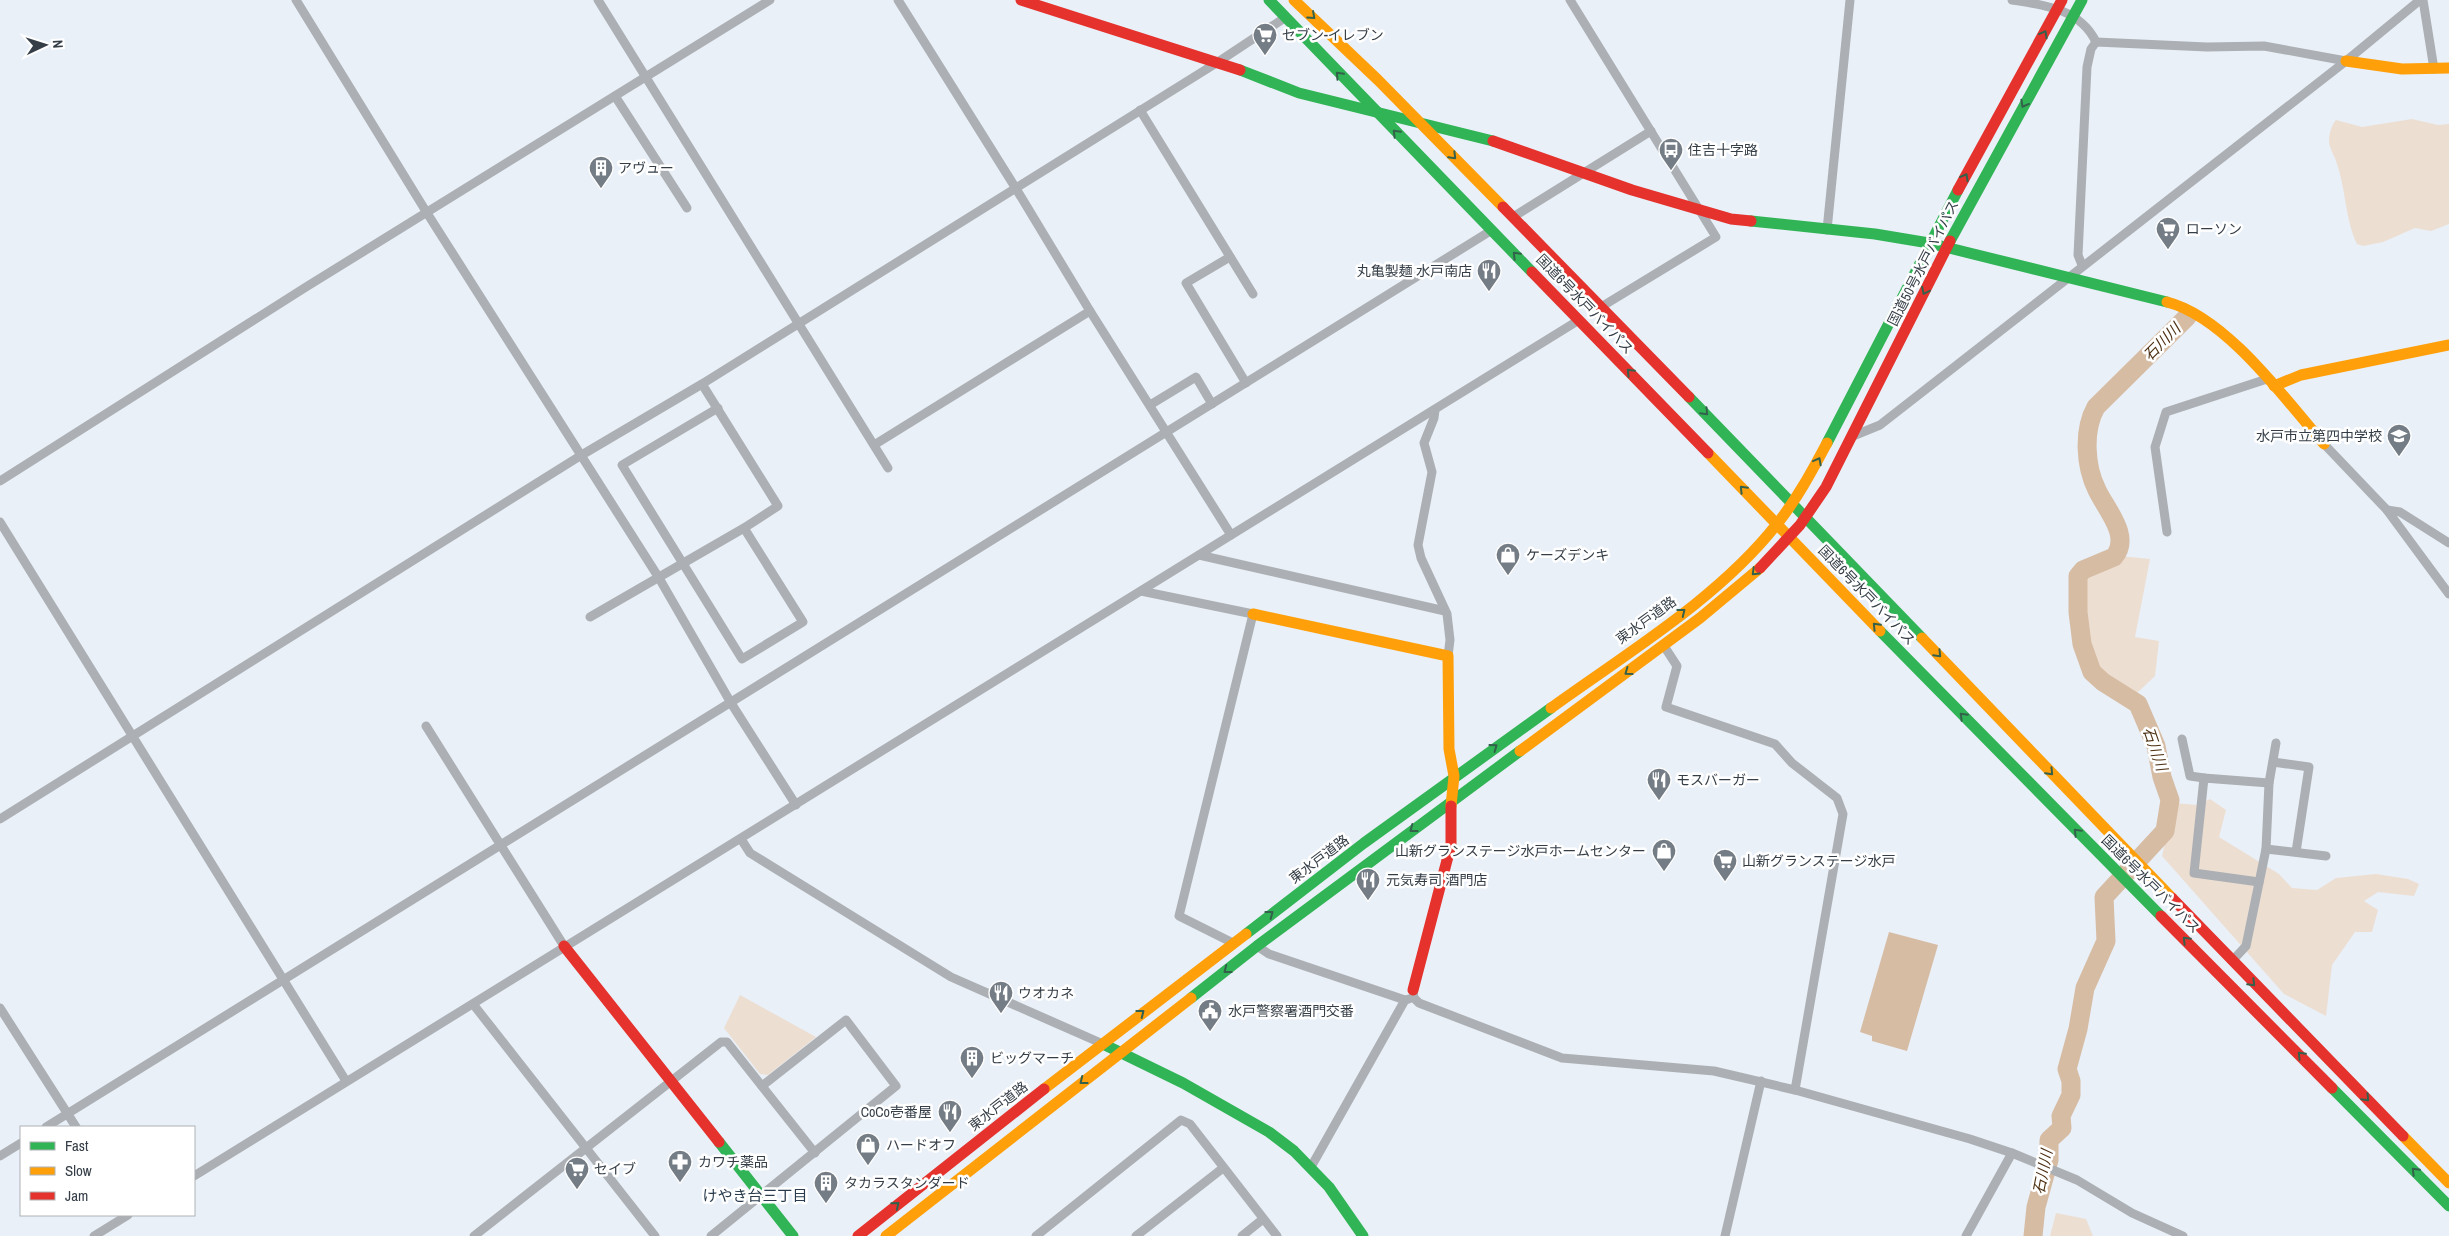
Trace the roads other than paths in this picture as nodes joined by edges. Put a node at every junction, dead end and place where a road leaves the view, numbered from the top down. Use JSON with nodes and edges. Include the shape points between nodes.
{"nodes":[{"id":1,"x":296,"y":0,"type":"edge"},
{"id":2,"x":598,"y":0,"type":"edge"},
{"id":3,"x":770,"y":0,"type":"edge"},
{"id":4,"x":898,"y":0,"type":"edge"},
{"id":5,"x":1021,"y":0,"type":"edge"},
{"id":6,"x":1269,"y":0,"type":"edge"},
{"id":7,"x":1294,"y":0,"type":"edge"},
{"id":8,"x":1570,"y":0,"type":"edge"},
{"id":9,"x":1850,"y":0,"type":"edge"},
{"id":10,"x":2012,"y":0,"type":"edge"},
{"id":11,"x":2082,"y":0,"type":"edge"},
{"id":12,"x":2422,"y":0,"type":"edge"},
{"id":13,"x":2060,"y":4,"type":"edge"},
{"id":14,"x":2072,"y":16,"type":"junction"},
{"id":15,"x":1286,"y":17,"type":"junction"},
{"id":16,"x":2096,"y":42,"type":"junction"},
{"id":17,"x":2346,"y":61,"type":"junction"},
{"id":18,"x":1218,"y":62,"type":"junction"},
{"id":19,"x":2449,"y":68,"type":"edge"},
{"id":20,"x":2434,"y":69,"type":"junction"},
{"id":21,"x":646,"y":76,"type":"junction"},
{"id":22,"x":614,"y":96,"type":"junction"},
{"id":23,"x":1140,"y":110,"type":"junction"},
{"id":24,"x":1373,"y":110,"type":"junction"},
{"id":25,"x":1418,"y":121,"type":"junction"},
{"id":26,"x":1651,"y":131,"type":"junction"},
{"id":27,"x":1583,"y":173,"type":"junction"},
{"id":28,"x":1015,"y":187,"type":"junction"},
{"id":29,"x":687,"y":208,"type":"dead end"},
{"id":30,"x":1701,"y":211,"type":"junction"},
{"id":31,"x":427,"y":213,"type":"junction"},
{"id":32,"x":1513,"y":217,"type":"junction"},
{"id":33,"x":1492,"y":230,"type":"junction"},
{"id":34,"x":1827,"y":230,"type":"junction"},
{"id":35,"x":1929,"y":243,"type":"junction"},
{"id":36,"x":1946,"y":247,"type":"junction"},
{"id":37,"x":1230,"y":257,"type":"junction"},
{"id":38,"x":2082,"y":265,"type":"junction"},
{"id":39,"x":2066,"y":278,"type":"junction"},
{"id":40,"x":1253,"y":294,"type":"dead end"},
{"id":41,"x":1602,"y":307,"type":"junction"},
{"id":42,"x":1090,"y":311,"type":"junction"},
{"id":43,"x":1579,"y":320,"type":"junction"},
{"id":44,"x":798,"y":322,"type":"junction"},
{"id":45,"x":2449,"y":345,"type":"edge"},
{"id":46,"x":1246,"y":383,"type":"junction"},
{"id":47,"x":2271,"y":383,"type":"junction"},
{"id":48,"x":702,"y":384,"type":"junction"},
{"id":49,"x":1212,"y":404,"type":"junction"},
{"id":50,"x":1150,"y":405,"type":"junction"},
{"id":51,"x":718,"y":408,"type":"junction"},
{"id":52,"x":1435,"y":410,"type":"junction"},
{"id":53,"x":1167,"y":432,"type":"junction"},
{"id":54,"x":1853,"y":436,"type":"junction"},
{"id":55,"x":2324,"y":444,"type":"joint"},
{"id":56,"x":874,"y":445,"type":"junction"},
{"id":57,"x":580,"y":456,"type":"junction"},
{"id":58,"x":888,"y":468,"type":"dead end"},
{"id":59,"x":0,"y":481,"type":"edge"},
{"id":60,"x":1793,"y":503,"type":"junction"},
{"id":61,"x":2387,"y":510,"type":"junction"},
{"id":62,"x":1808,"y":518,"type":"junction"},
{"id":63,"x":0,"y":522,"type":"edge"},
{"id":64,"x":1777,"y":524,"type":"junction"},
{"id":65,"x":744,"y":528,"type":"junction"},
{"id":66,"x":2167,"y":532,"type":"dead end"},
{"id":67,"x":1231,"y":534,"type":"junction"},
{"id":68,"x":1791,"y":538,"type":"junction"},
{"id":69,"x":2449,"y":543,"type":"edge"},
{"id":70,"x":1199,"y":555,"type":"junction"},
{"id":71,"x":684,"y":563,"type":"junction"},
{"id":72,"x":658,"y":578,"type":"junction"},
{"id":73,"x":1141,"y":591,"type":"junction"},
{"id":74,"x":2449,"y":594,"type":"edge"},
{"id":75,"x":1445,"y":611,"type":"junction"},
{"id":76,"x":1252,"y":614,"type":"junction"},
{"id":77,"x":590,"y":617,"type":"dead end"},
{"id":78,"x":1664,"y":646,"type":"junction"},
{"id":79,"x":1448,"y":656,"type":"junction"},
{"id":80,"x":732,"y":703,"type":"junction"},
{"id":81,"x":426,"y":726,"type":"dead end"},
{"id":82,"x":133,"y":736,"type":"junction"},
{"id":83,"x":2182,"y":739,"type":"dead end"},
{"id":84,"x":2276,"y":743,"type":"dead end"},
{"id":85,"x":2273,"y":762,"type":"junction"},
{"id":86,"x":1454,"y":776,"type":"junction"},
{"id":87,"x":2204,"y":778,"type":"junction"},
{"id":88,"x":2269,"y":783,"type":"junction"},
{"id":89,"x":1452,"y":800,"type":"junction"},
{"id":90,"x":796,"y":804,"type":"junction"},
{"id":91,"x":0,"y":819,"type":"edge"},
{"id":92,"x":741,"y":839,"type":"junction"},
{"id":93,"x":500,"y":846,"type":"junction"},
{"id":94,"x":2266,"y":848,"type":"junction"},
{"id":95,"x":2296,"y":852,"type":"junction"},
{"id":96,"x":2326,"y":856,"type":"dead end"},
{"id":97,"x":2259,"y":882,"type":"junction"},
{"id":98,"x":1233,"y":943,"type":"junction"},
{"id":99,"x":564,"y":946,"type":"junction"},
{"id":100,"x":1257,"y":946,"type":"junction"},
{"id":101,"x":2232,"y":961,"type":"junction"},
{"id":102,"x":284,"y":981,"type":"junction"},
{"id":103,"x":1410,"y":996,"type":"junction"},
{"id":104,"x":473,"y":1004,"type":"junction"},
{"id":105,"x":0,"y":1008,"type":"edge"},
{"id":106,"x":1103,"y":1044,"type":"junction"},
{"id":107,"x":1121,"y":1051,"type":"junction"},
{"id":108,"x":346,"y":1081,"type":"junction"},
{"id":109,"x":671,"y":1081,"type":"junction"},
{"id":110,"x":1761,"y":1081,"type":"junction"},
{"id":111,"x":762,"y":1086,"type":"junction"},
{"id":112,"x":1795,"y":1090,"type":"junction"},
{"id":113,"x":68,"y":1114,"type":"junction"},
{"id":114,"x":48,"y":1126,"type":"edge"},
{"id":115,"x":75,"y":1126,"type":"edge"},
{"id":116,"x":20,"y":1144,"type":"edge"},
{"id":117,"x":586,"y":1147,"type":"junction"},
{"id":118,"x":815,"y":1153,"type":"junction"},
{"id":119,"x":2012,"y":1153,"type":"junction"},
{"id":120,"x":0,"y":1156,"type":"edge"},
{"id":121,"x":1311,"y":1167,"type":"junction"},
{"id":122,"x":1223,"y":1168,"type":"junction"},
{"id":123,"x":195,"y":1175,"type":"edge"},
{"id":124,"x":2449,"y":1183,"type":"edge"},
{"id":125,"x":761,"y":1196,"type":"junction"},
{"id":126,"x":2449,"y":1206,"type":"edge"},
{"id":127,"x":126,"y":1216,"type":"edge"},
{"id":128,"x":1263,"y":1219,"type":"junction"},
{"id":129,"x":94,"y":1236,"type":"edge"},
{"id":130,"x":474,"y":1236,"type":"edge"},
{"id":131,"x":655,"y":1236,"type":"edge"},
{"id":132,"x":711,"y":1236,"type":"edge"},
{"id":133,"x":793,"y":1236,"type":"edge"},
{"id":134,"x":858,"y":1236,"type":"edge"},
{"id":135,"x":886,"y":1236,"type":"edge"},
{"id":136,"x":1037,"y":1236,"type":"edge"},
{"id":137,"x":1136,"y":1236,"type":"edge"},
{"id":138,"x":1242,"y":1236,"type":"edge"},
{"id":139,"x":1277,"y":1236,"type":"edge"},
{"id":140,"x":1363,"y":1236,"type":"edge"},
{"id":141,"x":1725,"y":1236,"type":"edge"},
{"id":142,"x":1966,"y":1236,"type":"edge"},
{"id":143,"x":2182,"y":1236,"type":"edge"}],
"edges":[{"from":1,"to":31,"type":"street"},
{"from":2,"to":21,"type":"street"},
{"from":3,"to":21,"type":"street"},
{"from":4,"to":28,"type":"street"},
{"from":5,"to":18,"type":"main road"},
{"from":6,"to":15,"type":"main road","name":"国道6号水戸バイパス"},
{"from":7,"to":25,"type":"main road","name":"国道6号水戸バイパス","one_way":true},
{"from":8,"to":26,"type":"street"},
{"from":9,"to":34,"type":"street"},
{"from":10,"to":13,"type":"street"},
{"from":11,"to":14,"type":"main road","name":"国道50号水戸バイパス"},
{"from":12,"to":17,"type":"street"},
{"from":12,"to":20,"type":"street"},
{"from":13,"to":14,"type":"street"},
{"from":35,"to":13,"type":"main road","name":"国道50号水戸バイパス","one_way":true},
{"from":14,"to":16,"type":"street","via":[[2091,31]]},
{"from":14,"to":36,"type":"main road","name":"国道50号水戸バイパス","one_way":true},
{"from":15,"to":18,"type":"street"},
{"from":24,"to":15,"type":"main road","name":"国道6号水戸バイパス","one_way":true},
{"from":16,"to":17,"type":"street","via":[[2264,46]]},
{"from":16,"to":38,"type":"street","via":[[2087,67],[2078,255]]},
{"from":17,"to":20,"type":"main road","via":[[2402,69]]},
{"from":17,"to":38,"type":"street"},
{"from":18,"to":23,"type":"street"},
{"from":18,"to":24,"type":"main road","via":[[1293,91]]},
{"from":19,"to":20,"type":"main road"},
{"from":21,"to":22,"type":"street"},
{"from":21,"to":44,"type":"street"},
{"from":22,"to":29,"type":"street"},
{"from":22,"to":31,"type":"street"},
{"from":23,"to":28,"type":"street"},
{"from":23,"to":37,"type":"street"},
{"from":24,"to":25,"type":"main road"},
{"from":33,"to":24,"type":"main road","name":"国道6号水戸バイパス","one_way":true},
{"from":25,"to":27,"type":"main road","via":[[1486,139]]},
{"from":25,"to":32,"type":"main road","name":"国道6号水戸バイパス","one_way":true},
{"from":26,"to":27,"type":"street"},
{"from":26,"to":30,"type":"street"},
{"from":27,"to":30,"type":"main road"},
{"from":27,"to":32,"type":"street"},
{"from":28,"to":42,"type":"street"},
{"from":28,"to":44,"type":"street"},
{"from":30,"to":34,"type":"main road","via":[[1749,222]]},
{"from":30,"to":41,"type":"street","via":[[1716,237]]},
{"from":31,"to":57,"type":"street"},
{"from":31,"to":59,"type":"street"},
{"from":32,"to":41,"type":"main road","name":"国道6号水戸バイパス"},
{"from":43,"to":33,"type":"main road","name":"国道6号水戸バイパス","one_way":true},
{"from":33,"to":46,"type":"street"},
{"from":34,"to":35,"type":"main road"},
{"from":35,"to":36,"type":"main road"},
{"from":60,"to":35,"type":"main road","name":"国道50号水戸バイパス","one_way":true,"via":[[1852,397]]},
{"from":36,"to":39,"type":"main road"},
{"from":36,"to":54,"type":"main road","name":"国道50号水戸バイパス","one_way":true},
{"from":37,"to":40,"type":"street"},
{"from":37,"to":46,"type":"street","via":[[1186,284]]},
{"from":38,"to":39,"type":"street"},
{"from":39,"to":47,"type":"main road","via":[[2160,300],[2191,311],[2212,325]]},
{"from":39,"to":54,"type":"street","via":[[1880,425]]},
{"from":41,"to":60,"type":"main road","name":"国道6号水戸バイパス","one_way":true},
{"from":42,"to":50,"type":"street"},
{"from":42,"to":56,"type":"street"},
{"from":43,"to":52,"type":"street"},
{"from":64,"to":43,"type":"main road","name":"国道6号水戸バイパス","one_way":true},
{"from":44,"to":48,"type":"street"},
{"from":44,"to":56,"type":"street"},
{"from":45,"to":47,"type":"main road"},
{"from":46,"to":49,"type":"street"},
{"from":47,"to":55,"type":"main road"},
{"from":47,"to":66,"type":"street","via":[[2166,412],[2156,448]]},
{"from":48,"to":51,"type":"street"},
{"from":48,"to":57,"type":"street"},
{"from":49,"to":50,"type":"street","via":[[1196,377]]},
{"from":49,"to":53,"type":"street"},
{"from":50,"to":53,"type":"street"},
{"from":51,"to":65,"type":"street","via":[[778,506]]},
{"from":51,"to":71,"type":"street","via":[[622,465]]},
{"from":52,"to":67,"type":"street"},
{"from":52,"to":75,"type":"street","via":[[1424,443],[1432,472],[1418,545]]},
{"from":53,"to":67,"type":"street"},
{"from":53,"to":80,"type":"street"},
{"from":54,"to":62,"type":"main road","name":"国道50号水戸バイパス"},
{"from":55,"to":61,"type":"street"},
{"from":56,"to":58,"type":"street"},
{"from":57,"to":72,"type":"street"},
{"from":57,"to":82,"type":"street"},
{"from":60,"to":62,"type":"main road","name":"国道6号水戸バイパス"},
{"from":60,"to":64,"type":"main road","name":"東水戸道路"},
{"from":61,"to":69,"type":"street","via":[[2400,512]]},
{"from":61,"to":74,"type":"street"},
{"from":62,"to":68,"type":"main road","name":"国道50号水戸バイパス"},
{"from":62,"to":101,"type":"main road","name":"国道6号水戸バイパス","one_way":true},
{"from":63,"to":82,"type":"street"},
{"from":64,"to":68,"type":"main road","name":"国道6号水戸バイパス"},
{"from":86,"to":64,"type":"main road","name":"東水戸道路","one_way":true,"via":[[1694,603],[1738,566]]},
{"from":65,"to":71,"type":"street"},
{"from":65,"to":71,"type":"street","via":[[802,622],[742,659]]},
{"from":67,"to":70,"type":"street"},
{"from":68,"to":78,"type":"main road","one_way":true,"via":[[1725,599]]},
{"from":126,"to":68,"type":"main road","name":"国道6号水戸バイパス","one_way":true},
{"from":70,"to":73,"type":"street"},
{"from":70,"to":75,"type":"street"},
{"from":71,"to":72,"type":"street"},
{"from":72,"to":77,"type":"street"},
{"from":72,"to":80,"type":"street"},
{"from":73,"to":76,"type":"street"},
{"from":73,"to":90,"type":"street"},
{"from":75,"to":79,"type":"street","via":[[1450,640]]},
{"from":76,"to":79,"type":"main road"},
{"from":76,"to":98,"type":"street","via":[[1179,916]]},
{"from":78,"to":89,"type":"main road","one_way":true},
{"from":78,"to":112,"type":"street","via":[[1677,666],[1666,707],[1775,744],[1792,763],[1837,798],[1842,807]]},
{"from":79,"to":86,"type":"main road","via":[[1449,749]]},
{"from":80,"to":90,"type":"street"},
{"from":80,"to":93,"type":"street"},
{"from":81,"to":93,"type":"street"},
{"from":82,"to":91,"type":"street"},
{"from":82,"to":102,"type":"street"},
{"from":83,"to":87,"type":"street","via":[[2190,776]]},
{"from":84,"to":85,"type":"street"},
{"from":85,"to":88,"type":"street"},
{"from":85,"to":95,"type":"street","via":[[2310,767]]},
{"from":86,"to":89,"type":"main road"},
{"from":98,"to":86,"type":"main road","name":"東水戸道路","one_way":true},
{"from":87,"to":88,"type":"street"},
{"from":87,"to":97,"type":"street","via":[[2194,873]]},
{"from":88,"to":94,"type":"street"},
{"from":89,"to":100,"type":"main road","one_way":true},
{"from":89,"to":103,"type":"main road","via":[[1451,845]]},
{"from":90,"to":92,"type":"street"},
{"from":92,"to":99,"type":"street"},
{"from":92,"to":106,"type":"street","via":[[750,853],[951,977]]},
{"from":93,"to":99,"type":"street"},
{"from":93,"to":102,"type":"street"},
{"from":94,"to":95,"type":"street"},
{"from":94,"to":97,"type":"street"},
{"from":95,"to":96,"type":"street"},
{"from":97,"to":101,"type":"street","via":[[2246,946]]},
{"from":106,"to":98,"type":"main road","name":"東水戸道路","one_way":true},
{"from":99,"to":104,"type":"street"},
{"from":99,"to":109,"type":"main road"},
{"from":100,"to":103,"type":"street","via":[[1269,954]]},
{"from":100,"to":107,"type":"main road","one_way":true},
{"from":101,"to":124,"type":"main road","name":"国道6号水戸バイパス","one_way":true},
{"from":102,"to":108,"type":"street"},
{"from":102,"to":113,"type":"street"},
{"from":103,"to":110,"type":"street","via":[[1419,1003],[1562,1058],[1714,1071]]},
{"from":103,"to":121,"type":"street"},
{"from":104,"to":108,"type":"street"},
{"from":104,"to":117,"type":"street"},
{"from":105,"to":113,"type":"street"},
{"from":106,"to":107,"type":"main road"},
{"from":134,"to":106,"type":"main road","name":"東水戸道路","one_way":true},
{"from":107,"to":121,"type":"main road","via":[[1269,1132]]},
{"from":107,"to":135,"type":"main road","one_way":true},
{"from":108,"to":123,"type":"street"},
{"from":109,"to":111,"type":"street","via":[[721,1042],[727,1042]]},
{"from":109,"to":117,"type":"street"},
{"from":109,"to":125,"type":"main road"},
{"from":110,"to":112,"type":"street"},
{"from":110,"to":141,"type":"street"},
{"from":111,"to":118,"type":"street"},
{"from":111,"to":118,"type":"street","via":[[846,1020],[896,1086]]},
{"from":112,"to":119,"type":"street"},
{"from":113,"to":114,"type":"street"},
{"from":113,"to":115,"type":"street"},
{"from":116,"to":120,"type":"street"},
{"from":117,"to":130,"type":"street"},
{"from":117,"to":131,"type":"street"},
{"from":118,"to":125,"type":"street"},
{"from":119,"to":142,"type":"street"},
{"from":119,"to":143,"type":"street","via":[[2077,1180],[2132,1213]]},
{"from":121,"to":140,"type":"main road"},
{"from":122,"to":128,"type":"street"},
{"from":122,"to":136,"type":"street","via":[[1190,1124],[1181,1120]]},
{"from":122,"to":137,"type":"street"},
{"from":125,"to":132,"type":"street"},
{"from":125,"to":133,"type":"main road"},
{"from":127,"to":129,"type":"street"},
{"from":128,"to":138,"type":"street"},
{"from":128,"to":139,"type":"street"}]}
